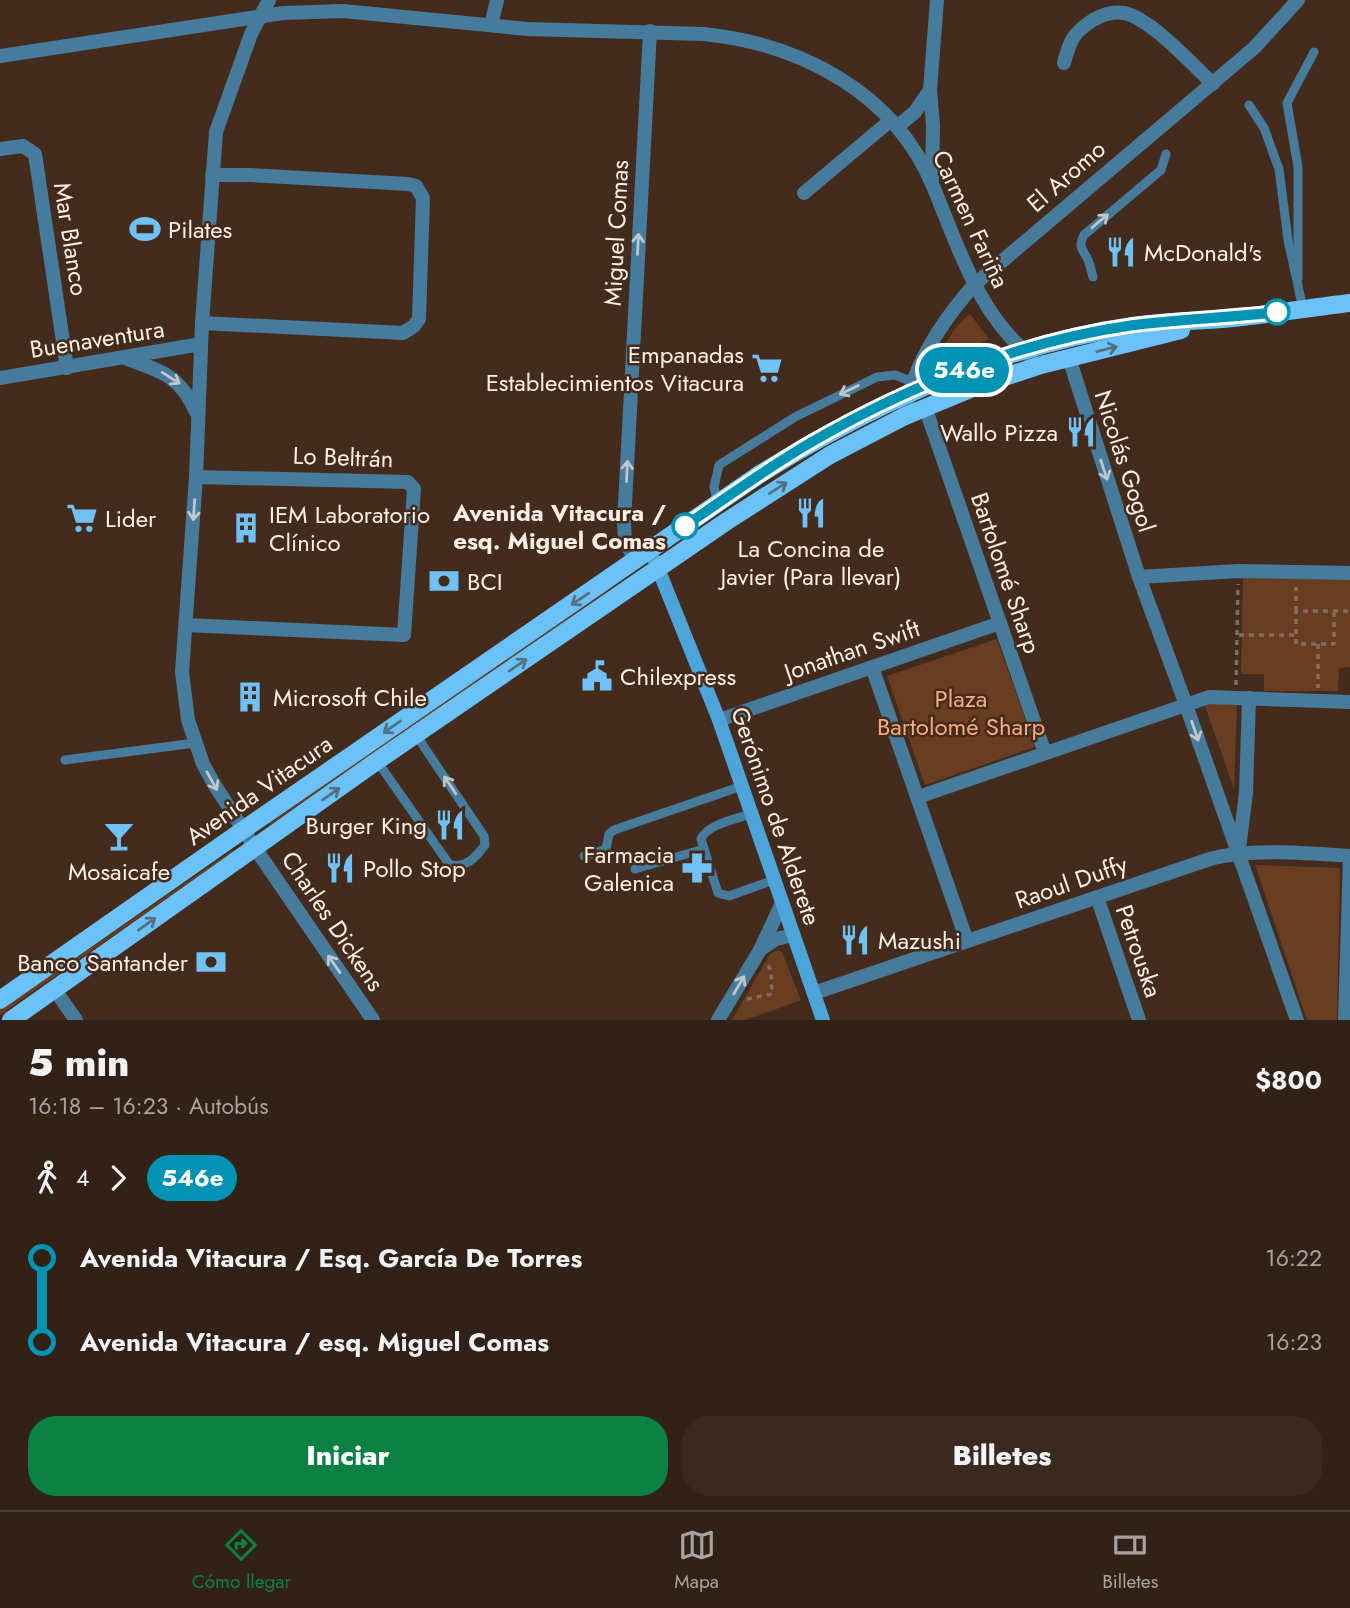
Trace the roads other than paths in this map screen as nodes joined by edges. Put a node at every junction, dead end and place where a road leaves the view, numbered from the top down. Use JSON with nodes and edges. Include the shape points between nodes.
{"nodes":[{"id":1,"x":269,"y":0,"type":"edge"},
{"id":2,"x":497,"y":0,"type":"edge"},
{"id":3,"x":937,"y":0,"type":"edge"},
{"id":4,"x":1297,"y":0,"type":"edge"},
{"id":5,"x":1122,"y":6,"type":"edge"},
{"id":6,"x":261,"y":16,"type":"junction"},
{"id":7,"x":491,"y":25,"type":"junction"},
{"id":8,"x":650,"y":31,"type":"junction"},
{"id":9,"x":1314,"y":52,"type":"dead end"},
{"id":10,"x":0,"y":56,"type":"edge"},
{"id":11,"x":1064,"y":63,"type":"dead end"},
{"id":12,"x":1213,"y":84,"type":"junction"},
{"id":13,"x":930,"y":90,"type":"junction"},
{"id":14,"x":1248,"y":105,"type":"dead end"},
{"id":15,"x":894,"y":123,"type":"junction"},
{"id":16,"x":0,"y":149,"type":"edge"},
{"id":17,"x":1166,"y":154,"type":"dead end"},
{"id":18,"x":212,"y":175,"type":"junction"},
{"id":19,"x":932,"y":183,"type":"junction"},
{"id":20,"x":804,"y":193,"type":"dead end"},
{"id":21,"x":1093,"y":277,"type":"dead end"},
{"id":22,"x":1298,"y":278,"type":"junction"},
{"id":23,"x":974,"y":285,"type":"junction"},
{"id":24,"x":1350,"y":306,"type":"edge"},
{"id":25,"x":1303,"y":309,"type":"junction"},
{"id":26,"x":1226,"y":318,"type":"junction"},
{"id":27,"x":202,"y":323,"type":"junction"},
{"id":28,"x":201,"y":344,"type":"junction"},
{"id":29,"x":1024,"y":351,"type":"junction"},
{"id":30,"x":126,"y":358,"type":"junction"},
{"id":31,"x":1069,"y":358,"type":"junction"},
{"id":32,"x":1041,"y":365,"type":"junction"},
{"id":33,"x":67,"y":368,"type":"junction"},
{"id":34,"x":0,"y":378,"type":"edge"},
{"id":35,"x":912,"y":386,"type":"junction"},
{"id":36,"x":925,"y":407,"type":"junction"},
{"id":37,"x":903,"y":416,"type":"junction"},
{"id":38,"x":198,"y":417,"type":"junction"},
{"id":39,"x":196,"y":477,"type":"junction"},
{"id":40,"x":718,"y":503,"type":"junction"},
{"id":41,"x":644,"y":555,"type":"junction"},
{"id":42,"x":659,"y":569,"type":"junction"},
{"id":43,"x":1350,"y":573,"type":"edge"},
{"id":44,"x":1139,"y":577,"type":"junction"},
{"id":45,"x":1000,"y":624,"type":"junction"},
{"id":46,"x":186,"y":625,"type":"junction"},
{"id":47,"x":872,"y":667,"type":"junction"},
{"id":48,"x":1242,"y":698,"type":"junction"},
{"id":49,"x":1350,"y":702,"type":"edge"},
{"id":50,"x":1186,"y":705,"type":"junction"},
{"id":51,"x":719,"y":720,"type":"junction"},
{"id":52,"x":416,"y":735,"type":"junction"},
{"id":53,"x":195,"y":743,"type":"junction"},
{"id":54,"x":1045,"y":753,"type":"junction"},
{"id":55,"x":65,"y":760,"type":"dead end"},
{"id":56,"x":377,"y":761,"type":"junction"},
{"id":57,"x":742,"y":786,"type":"junction"},
{"id":58,"x":918,"y":797,"type":"junction"},
{"id":59,"x":751,"y":814,"type":"junction"},
{"id":60,"x":243,"y":830,"type":"junction"},
{"id":61,"x":255,"y":848,"type":"junction"},
{"id":62,"x":704,"y":849,"type":"junction"},
{"id":63,"x":1238,"y":854,"type":"junction"},
{"id":64,"x":584,"y":856,"type":"dead end"},
{"id":65,"x":1350,"y":856,"type":"edge"},
{"id":66,"x":635,"y":869,"type":"dead end"},
{"id":67,"x":775,"y":880,"type":"junction"},
{"id":68,"x":1097,"y":897,"type":"junction"},
{"id":69,"x":782,"y":903,"type":"junction"},
{"id":70,"x":793,"y":934,"type":"junction"},
{"id":71,"x":967,"y":941,"type":"junction"},
{"id":72,"x":760,"y":950,"type":"junction"},
{"id":73,"x":55,"y":990,"type":"junction"},
{"id":74,"x":814,"y":993,"type":"junction"},
{"id":75,"x":0,"y":1000,"type":"edge"},
{"id":76,"x":11,"y":1020,"type":"edge"},
{"id":77,"x":76,"y":1020,"type":"edge"},
{"id":78,"x":373,"y":1020,"type":"edge"},
{"id":79,"x":718,"y":1020,"type":"edge"},
{"id":80,"x":823,"y":1020,"type":"edge"},
{"id":81,"x":1139,"y":1020,"type":"edge"},
{"id":82,"x":1297,"y":1020,"type":"edge"},
{"id":83,"x":1345,"y":1020,"type":"edge"}],
"edges":[{"from":1,"to":6,"type":"street"},
{"from":2,"to":7,"type":"street"},
{"from":3,"to":13,"type":"street"},
{"from":4,"to":12,"type":"street","name":"El Aromo","via":[[1254,48]]},
{"from":5,"to":11,"type":"street","via":[[1077,30]]},
{"from":5,"to":12,"type":"street"},
{"from":6,"to":7,"type":"street","name":"Carmen Fariña","via":[[343,11]]},
{"from":6,"to":10,"type":"street","name":"Carmen Fariña"},
{"from":6,"to":18,"type":"street","via":[[216,132]]},
{"from":7,"to":8,"type":"street","name":"Carmen Fariña"},
{"from":8,"to":15,"type":"street","name":"Carmen Fariña","via":[[728,36],[794,54],[852,86]]},
{"from":41,"to":8,"type":"street","name":"Miguel Comas","one_way":true,"via":[[629,552],[624,523]]},
{"from":9,"to":22,"type":"lane","via":[[1287,103],[1298,167]]},
{"from":12,"to":23,"type":"street","name":"El Aromo"},
{"from":13,"to":15,"type":"street","via":[[915,112]]},
{"from":13,"to":19,"type":"street"},
{"from":14,"to":22,"type":"lane","via":[[1264,128],[1279,169]]},
{"from":15,"to":19,"type":"street","name":"Carmen Fariña"},
{"from":15,"to":20,"type":"street"},
{"from":16,"to":33,"type":"street","name":"Mar Blanco","via":[[23,146],[35,154]]},
{"from":21,"to":17,"type":"lane","one_way":true,"via":[[1081,251],[1084,235],[1161,170]]},
{"from":18,"to":27,"type":"street"},
{"from":18,"to":27,"type":"street","via":[[416,187],[423,198],[419,319],[403,333]]},
{"from":19,"to":23,"type":"street","name":"Carmen Fariña"},
{"from":22,"to":25,"type":"lane"},
{"from":23,"to":29,"type":"street","name":"Carmen Fariña","via":[[1002,328]]},
{"from":23,"to":35,"type":"street","name":"El Aromo","via":[[938,333]]},
{"from":24,"to":25,"type":"main road","name":"Avenida Vitacura"},
{"from":25,"to":26,"type":"main road","name":"Avenida Vitacura"},
{"from":26,"to":29,"type":"main road","name":"Avenida Vitacura","via":[[1133,326]]},
{"from":31,"to":26,"type":"main road","name":"Avenida Vitacura","one_way":true},
{"from":27,"to":28,"type":"street"},
{"from":28,"to":30,"type":"street","name":"Buenaventura"},
{"from":28,"to":38,"type":"street"},
{"from":29,"to":32,"type":"street","name":"Carmen Fariña"},
{"from":29,"to":35,"type":"main road","name":"Avenida Vitacura"},
{"from":30,"to":33,"type":"street","name":"Buenaventura"},
{"from":30,"to":38,"type":"street","one_way":true,"via":[[182,385]]},
{"from":31,"to":32,"type":"main road","name":"Avenida Vitacura"},
{"from":31,"to":44,"type":"street","name":"Nicolás Gogol","one_way":true},
{"from":32,"to":36,"type":"main road","name":"Avenida Vitacura"},
{"from":33,"to":34,"type":"street","name":"Buenaventura"},
{"from":35,"to":37,"type":"street","name":"El Aromo"},
{"from":35,"to":40,"type":"main road","name":"Avenida Vitacura","via":[[808,444]]},
{"from":35,"to":40,"type":"lane","one_way":true,"via":[[895,375],[877,377],[795,417],[719,465],[714,487]]},
{"from":36,"to":37,"type":"main road","name":"Avenida Vitacura"},
{"from":36,"to":45,"type":"street","name":"Bartolomé Sharp"},
{"from":42,"to":37,"type":"main road","name":"Avenida Vitacura","one_way":true,"via":[[807,470]]},
{"from":38,"to":39,"type":"street"},
{"from":39,"to":46,"type":"street","one_way":true},
{"from":39,"to":46,"type":"street","name":"Lo Beltrán","via":[[408,482],[414,489],[413,516],[404,635]]},
{"from":40,"to":41,"type":"main road","name":"Avenida Vitacura"},
{"from":41,"to":42,"type":"main road","name":"Gerónimo de Alderete"},
{"from":41,"to":60,"type":"main road","name":"Avenida Vitacura","one_way":true},
{"from":42,"to":51,"type":"main road","name":"Gerónimo de Alderete"},
{"from":52,"to":42,"type":"main road","name":"Avenida Vitacura","one_way":true},
{"from":43,"to":44,"type":"street","via":[[1238,571]]},
{"from":44,"to":50,"type":"street","name":"Nicolás Gogol"},
{"from":45,"to":47,"type":"street","name":"Jonathan Swift"},
{"from":45,"to":54,"type":"street","name":"Bartolomé Sharp"},
{"from":46,"to":53,"type":"street","via":[[182,672]]},
{"from":47,"to":51,"type":"street","name":"Jonathan Swift"},
{"from":47,"to":58,"type":"street"},
{"from":48,"to":49,"type":"street"},
{"from":48,"to":50,"type":"street","via":[[1209,697]]},
{"from":48,"to":63,"type":"street","name":"Nicolás Gogol","via":[[1246,793]]},
{"from":50,"to":54,"type":"street"},
{"from":50,"to":63,"type":"street","name":"Nicolás Gogol","one_way":true},
{"from":51,"to":57,"type":"main road","name":"Gerónimo de Alderete"},
{"from":52,"to":56,"type":"main road","name":"Avenida Vitacura"},
{"from":56,"to":52,"type":"lane","one_way":true,"via":[[449,864],[465,864],[476,857],[485,845],[484,836]]},
{"from":53,"to":55,"type":"lane"},
{"from":53,"to":60,"type":"street","one_way":true,"via":[[214,785]]},
{"from":54,"to":58,"type":"street"},
{"from":61,"to":56,"type":"main road","name":"Avenida Vitacura","one_way":true},
{"from":57,"to":59,"type":"main road","name":"Gerónimo de Alderete"},
{"from":57,"to":64,"type":"lane","via":[[614,830],[606,849]]},
{"from":58,"to":71,"type":"street"},
{"from":59,"to":62,"type":"lane","via":[[709,829],[701,839]]},
{"from":59,"to":67,"type":"main road","name":"Gerónimo de Alderete"},
{"from":60,"to":61,"type":"street"},
{"from":60,"to":75,"type":"main road","name":"Avenida Vitacura"},
{"from":73,"to":61,"type":"main road","name":"Avenida Vitacura","one_way":true},
{"from":78,"to":61,"type":"street","name":"Charles Dickens","one_way":true},
{"from":62,"to":66,"type":"lane"},
{"from":62,"to":67,"type":"lane","via":[[718,893],[723,896]]},
{"from":63,"to":65,"type":"street","name":"Raoul Duffy"},
{"from":63,"to":68,"type":"street","name":"Raoul Duffy"},
{"from":63,"to":82,"type":"street","name":"Nicolás Gogol"},
{"from":65,"to":83,"type":"street"},
{"from":67,"to":69,"type":"main road","name":"Gerónimo de Alderete"},
{"from":68,"to":71,"type":"street","name":"Raoul Duffy"},
{"from":68,"to":81,"type":"street","name":"Petrouska"},
{"from":69,"to":70,"type":"main road","name":"Gerónimo de Alderete"},
{"from":69,"to":72,"type":"street"},
{"from":70,"to":72,"type":"street"},
{"from":70,"to":74,"type":"main road","name":"Gerónimo de Alderete"},
{"from":71,"to":74,"type":"street","name":"Raoul Duffy"},
{"from":79,"to":72,"type":"street","one_way":true},
{"from":73,"to":76,"type":"main road","name":"Avenida Vitacura"},
{"from":73,"to":77,"type":"street"},
{"from":74,"to":80,"type":"main road","name":"Gerónimo de Alderete"}]}
